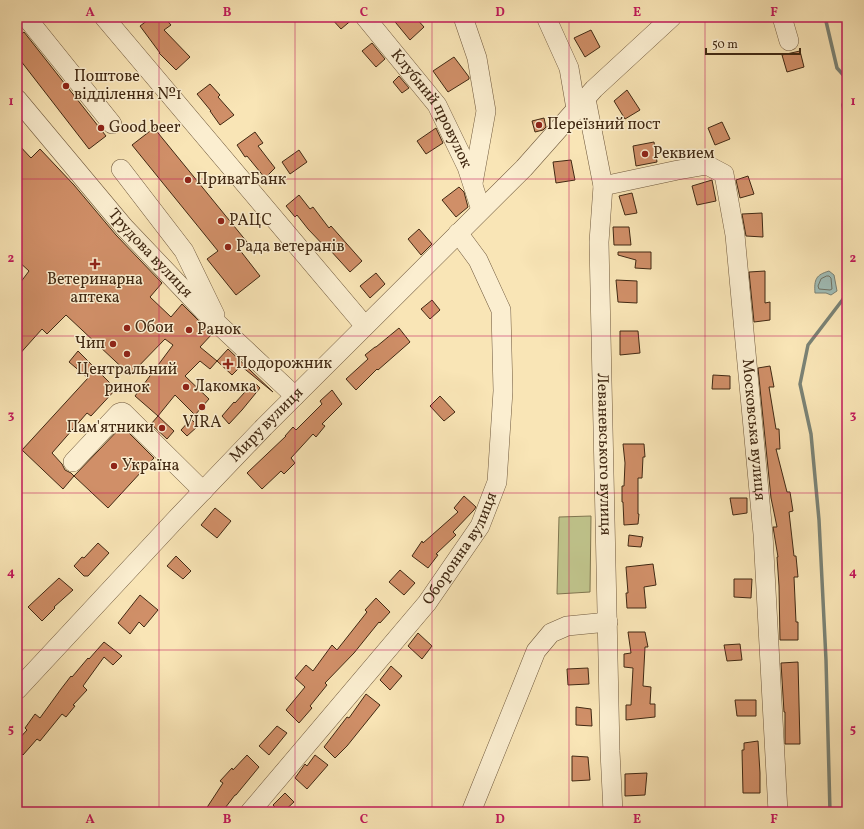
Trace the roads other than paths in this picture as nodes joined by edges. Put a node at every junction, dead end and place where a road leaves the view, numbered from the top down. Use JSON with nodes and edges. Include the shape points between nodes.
{"nodes":[{"id":1,"x":104,"y":17,"type":"edge"},
{"id":2,"x":364,"y":17,"type":"edge"},
{"id":3,"x":463,"y":17,"type":"edge"},
{"id":4,"x":546,"y":17,"type":"edge"},
{"id":5,"x":672,"y":17,"type":"edge"},
{"id":6,"x":782,"y":17,"type":"edge"},
{"id":7,"x":24,"y":22,"type":"edge"},
{"id":8,"x":789,"y":41,"type":"dead end"},
{"id":9,"x":17,"y":99,"type":"edge"},
{"id":10,"x":581,"y":104,"type":"junction"},
{"id":11,"x":112,"y":124,"type":"dead end"},
{"id":12,"x":121,"y":169,"type":"dead end"},
{"id":13,"x":473,"y":185,"type":"junction"},
{"id":14,"x":603,"y":186,"type":"junction"},
{"id":15,"x":481,"y":210,"type":"junction"},
{"id":16,"x":458,"y":233,"type":"junction"},
{"id":17,"x":365,"y":326,"type":"junction"},
{"id":18,"x":221,"y":327,"type":"junction"},
{"id":19,"x":295,"y":396,"type":"junction"},
{"id":20,"x":73,"y":462,"type":"dead end"},
{"id":21,"x":203,"y":491,"type":"junction"},
{"id":22,"x":608,"y":622,"type":"junction"},
{"id":23,"x":17,"y":690,"type":"edge"},
{"id":24,"x":250,"y":812,"type":"edge"},
{"id":25,"x":471,"y":812,"type":"edge"},
{"id":26,"x":613,"y":812,"type":"edge"},
{"id":27,"x":778,"y":812,"type":"edge"}],
"edges":[{"from":1,"to":17,"type":"street"},
{"from":2,"to":13,"type":"street","name":"Клубний провулок","via":[[437,105],[467,166]]},
{"from":3,"to":13,"type":"street","via":[[477,58],[486,111]]},
{"from":4,"to":10,"type":"street","name":"Леваневського вулиця","via":[[569,68]]},
{"from":5,"to":10,"type":"street","name":"Миру вулиця"},
{"from":6,"to":8,"type":"street"},
{"from":7,"to":11,"type":"street"},
{"from":9,"to":18,"type":"street","name":"Трудова вулиця","via":[[124,228]]},
{"from":10,"to":14,"type":"street","name":"Леваневського вулиця"},
{"from":10,"to":15,"type":"street","name":"Миру вулиця","via":[[524,168]]},
{"from":12,"to":18,"type":"street","via":[[184,251]]},
{"from":13,"to":15,"type":"street","name":"Клубний провулок"},
{"from":14,"to":22,"type":"street","name":"Леваневського вулиця","via":[[599,242]]},
{"from":14,"to":27,"type":"street","name":"Московська вулиця","via":[[707,165],[724,174],[735,235],[763,534]]},
{"from":15,"to":16,"type":"street","name":"Миру вулиця"},
{"from":16,"to":17,"type":"street","name":"Миру вулиця"},
{"from":16,"to":24,"type":"street","name":"Оборонна вулиця","via":[[478,260],[501,310],[503,391],[497,482],[480,526],[427,603]]},
{"from":17,"to":19,"type":"street","name":"Миру вулиця"},
{"from":18,"to":19,"type":"street","name":"Трудова вулиця"},
{"from":19,"to":21,"type":"street","name":"Миру вулиця"},
{"from":20,"to":21,"type":"street","via":[[122,412]]},
{"from":21,"to":23,"type":"street","name":"Миру вулиця"},
{"from":22,"to":25,"type":"street","via":[[567,626],[551,633],[536,651]]},
{"from":22,"to":26,"type":"street","name":"Леваневського вулиця"}]}
